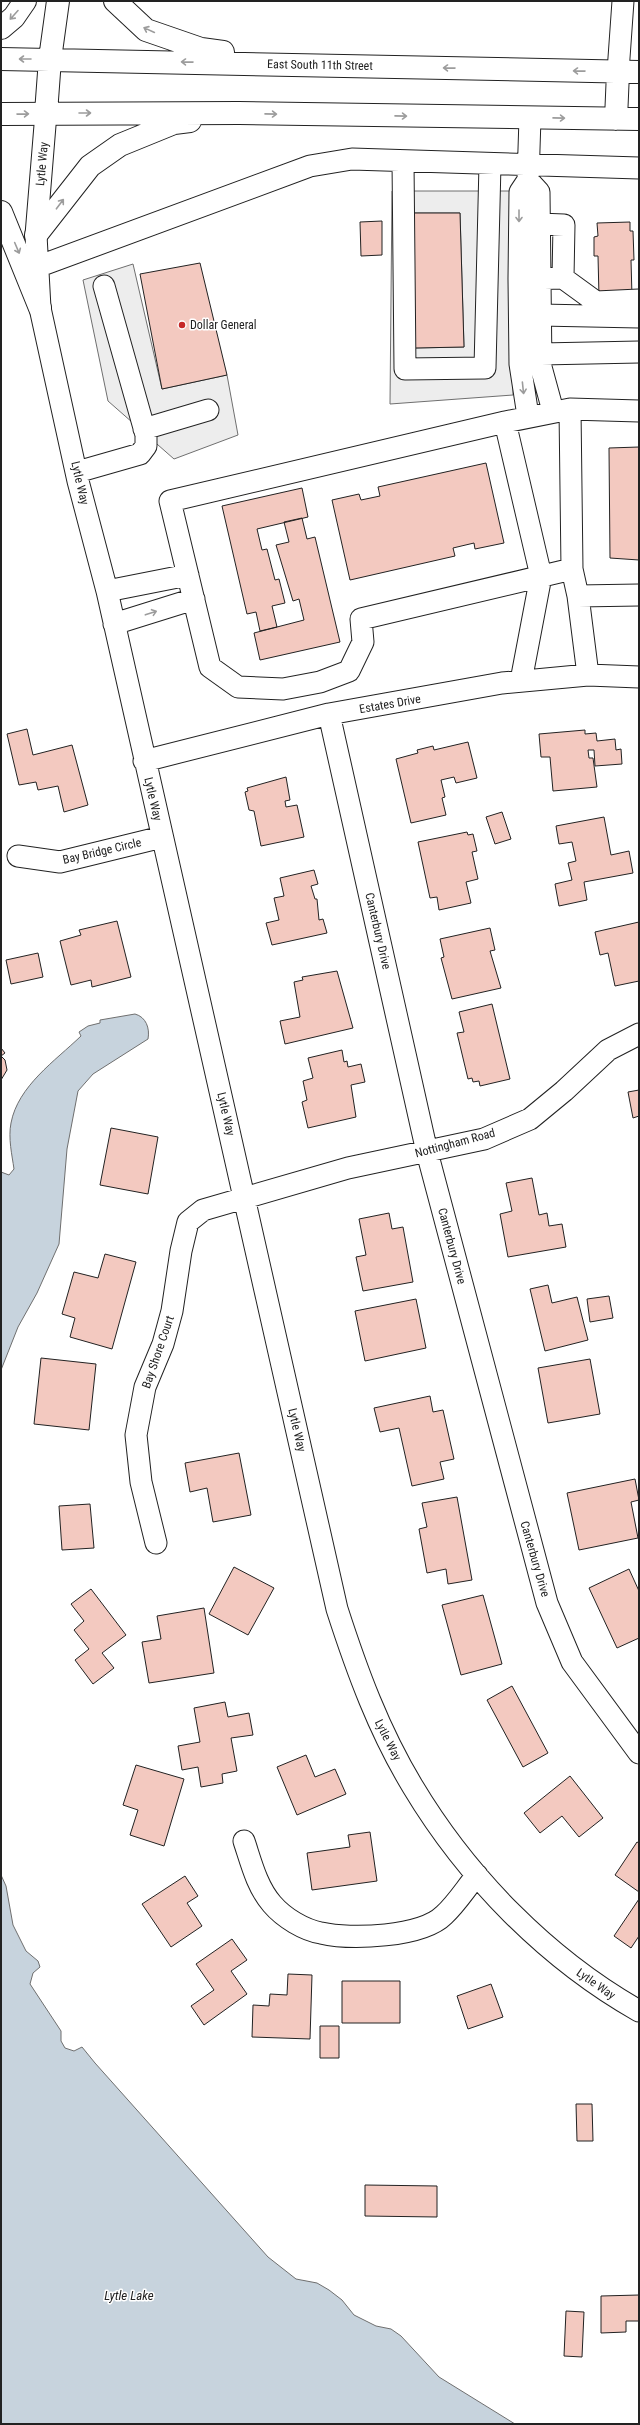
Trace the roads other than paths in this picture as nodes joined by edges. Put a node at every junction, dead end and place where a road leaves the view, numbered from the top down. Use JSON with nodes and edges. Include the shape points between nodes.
{"nodes":[{"id":1,"x":25,"y":1,"type":"edge"},
{"id":2,"x":58,"y":1,"type":"edge"},
{"id":3,"x":115,"y":1,"type":"edge"},
{"id":4,"x":623,"y":1,"type":"edge"},
{"id":5,"x":1,"y":28,"type":"edge"},
{"id":6,"x":1,"y":59,"type":"edge"},
{"id":7,"x":50,"y":59,"type":"junction"},
{"id":8,"x":352,"y":65,"type":"junction"},
{"id":9,"x":628,"y":72,"type":"edge"},
{"id":10,"x":46,"y":113,"type":"junction"},
{"id":11,"x":239,"y":113,"type":"junction"},
{"id":12,"x":1,"y":114,"type":"edge"},
{"id":13,"x":530,"y":118,"type":"junction"},
{"id":14,"x":616,"y":119,"type":"junction"},
{"id":15,"x":639,"y":119,"type":"edge"},
{"id":16,"x":402,"y":161,"type":"junction"},
{"id":17,"x":490,"y":164,"type":"junction"},
{"id":18,"x":639,"y":168,"type":"edge"},
{"id":19,"x":528,"y":172,"type":"junction"},
{"id":20,"x":1,"y":212,"type":"edge"},
{"id":21,"x":539,"y":224,"type":"junction"},
{"id":22,"x":36,"y":235,"type":"junction"},
{"id":23,"x":37,"y":267,"type":"junction"},
{"id":24,"x":563,"y":278,"type":"junction"},
{"id":25,"x":519,"y":279,"type":"junction"},
{"id":26,"x":540,"y":279,"type":"junction"},
{"id":27,"x":104,"y":286,"type":"dead end"},
{"id":28,"x":639,"y":300,"type":"edge"},
{"id":29,"x":40,"y":308,"type":"junction"},
{"id":30,"x":540,"y":315,"type":"junction"},
{"id":31,"x":639,"y":317,"type":"edge"},
{"id":32,"x":639,"y":352,"type":"edge"},
{"id":33,"x":541,"y":354,"type":"junction"},
{"id":34,"x":520,"y":358,"type":"junction"},
{"id":35,"x":208,"y":410,"type":"dead end"},
{"id":36,"x":562,"y":410,"type":"junction"},
{"id":37,"x":639,"y":411,"type":"edge"},
{"id":38,"x":528,"y":416,"type":"junction"},
{"id":39,"x":504,"y":422,"type":"junction"},
{"id":40,"x":144,"y":429,"type":"junction"},
{"id":41,"x":77,"y":472,"type":"junction"},
{"id":42,"x":572,"y":569,"type":"junction"},
{"id":43,"x":188,"y":575,"type":"junction"},
{"id":44,"x":541,"y":576,"type":"junction"},
{"id":45,"x":107,"y":591,"type":"junction"},
{"id":46,"x":639,"y":594,"type":"edge"},
{"id":47,"x":578,"y":596,"type":"junction"},
{"id":48,"x":194,"y":599,"type":"junction"},
{"id":49,"x":114,"y":624,"type":"junction"},
{"id":50,"x":588,"y":675,"type":"junction"},
{"id":51,"x":639,"y":677,"type":"edge"},
{"id":52,"x":521,"y":681,"type":"junction"},
{"id":53,"x":329,"y":714,"type":"junction"},
{"id":54,"x":144,"y":761,"type":"junction"},
{"id":55,"x":162,"y":837,"type":"junction"},
{"id":56,"x":18,"y":856,"type":"dead end"},
{"id":57,"x":639,"y":1034,"type":"edge"},
{"id":58,"x":427,"y":1152,"type":"junction"},
{"id":59,"x":245,"y":1197,"type":"junction"},
{"id":60,"x":156,"y":1544,"type":"dead end"},
{"id":61,"x":639,"y":1753,"type":"edge"},
{"id":62,"x":244,"y":1841,"type":"dead end"},
{"id":63,"x":477,"y":1875,"type":"junction"},
{"id":64,"x":639,"y":2011,"type":"edge"}],
"edges":[{"from":1,"to":5,"type":"main road","one_way":true,"via":[[14,17]]},
{"from":2,"to":7,"type":"main road"},
{"from":8,"to":3,"type":"main road","one_way":true,"via":[[201,49],[146,30]]},
{"from":4,"to":9,"type":"street"},
{"from":7,"to":6,"type":"main road","name":"East South 11th Street","one_way":true},
{"from":8,"to":7,"type":"main road","name":"East South 11th Street","one_way":true},
{"from":7,"to":10,"type":"main road"},
{"from":9,"to":8,"type":"main road","name":"East South 11th Street","one_way":true},
{"from":9,"to":14,"type":"main road"},
{"from":10,"to":11,"type":"main road","one_way":true},
{"from":12,"to":10,"type":"main road","one_way":true},
{"from":10,"to":22,"type":"street","name":"Lytle Way"},
{"from":11,"to":13,"type":"main road","one_way":true},
{"from":22,"to":11,"type":"main road","one_way":true,"via":[[90,166],[120,145],[174,123]]},
{"from":13,"to":14,"type":"main road","one_way":true},
{"from":13,"to":19,"type":"street"},
{"from":14,"to":15,"type":"main road"},
{"from":16,"to":17,"type":"street"},
{"from":16,"to":17,"type":"street","via":[[405,369],[485,368]]},
{"from":16,"to":23,"type":"street","via":[[352,159],[310,166]]},
{"from":17,"to":19,"type":"street"},
{"from":18,"to":19,"type":"street"},
{"from":19,"to":21,"type":"street","via":[[539,192]]},
{"from":19,"to":25,"type":"street","one_way":true,"via":[[520,192]]},
{"from":20,"to":29,"type":"main road","one_way":true},
{"from":21,"to":24,"type":"street","via":[[564,225]]},
{"from":21,"to":26,"type":"street"},
{"from":22,"to":23,"type":"street","name":"Lytle Way"},
{"from":23,"to":29,"type":"street","name":"Lytle Way"},
{"from":24,"to":26,"type":"street"},
{"from":24,"to":28,"type":"street","via":[[596,302]]},
{"from":25,"to":26,"type":"street"},
{"from":25,"to":34,"type":"street"},
{"from":26,"to":30,"type":"street"},
{"from":27,"to":40,"type":"street"},
{"from":29,"to":41,"type":"street","name":"Lytle Way"},
{"from":30,"to":31,"type":"street"},
{"from":30,"to":33,"type":"street"},
{"from":32,"to":33,"type":"street"},
{"from":33,"to":34,"type":"street"},
{"from":33,"to":36,"type":"street","via":[[541,367]]},
{"from":34,"to":38,"type":"street","one_way":true},
{"from":35,"to":40,"type":"street"},
{"from":36,"to":37,"type":"street"},
{"from":36,"to":38,"type":"street"},
{"from":36,"to":42,"type":"street"},
{"from":38,"to":39,"type":"street"},
{"from":39,"to":43,"type":"street","via":[[170,500]]},
{"from":39,"to":44,"type":"street"},
{"from":40,"to":41,"type":"street","via":[[146,446],[140,454]]},
{"from":41,"to":45,"type":"street","name":"Lytle Way"},
{"from":42,"to":44,"type":"street"},
{"from":42,"to":47,"type":"street"},
{"from":43,"to":45,"type":"street"},
{"from":43,"to":48,"type":"street"},
{"from":44,"to":48,"type":"street","via":[[361,619],[363,642],[349,671],[320,682],[283,689],[238,687],[210,667]]},
{"from":44,"to":52,"type":"street"},
{"from":45,"to":49,"type":"street","name":"Lytle Way"},
{"from":46,"to":47,"type":"street"},
{"from":47,"to":50,"type":"street"},
{"from":49,"to":48,"type":"street","one_way":true},
{"from":49,"to":54,"type":"street","name":"Lytle Way"},
{"from":50,"to":51,"type":"street","name":"Estates Drive"},
{"from":50,"to":52,"type":"street","name":"Estates Drive"},
{"from":52,"to":53,"type":"street","name":"Estates Drive"},
{"from":53,"to":54,"type":"street","name":"Estates Drive"},
{"from":53,"to":58,"type":"street","name":"Canterbury Drive"},
{"from":54,"to":55,"type":"street","name":"Lytle Way"},
{"from":55,"to":56,"type":"street","name":"Bay Bridge Circle","via":[[60,862]]},
{"from":55,"to":59,"type":"street","name":"Lytle Way"},
{"from":57,"to":58,"type":"street","name":"Nottingham Road","via":[[608,1050],[530,1119],[484,1138]]},
{"from":58,"to":59,"type":"street","name":"Nottingham Road","via":[[348,1168]]},
{"from":58,"to":61,"type":"street","name":"Canterbury Drive","via":[[547,1603],[572,1662]]},
{"from":59,"to":60,"type":"street","name":"Bay Shore Court","via":[[203,1210],[188,1222],[172,1311],[163,1344],[145,1387],[136,1435],[141,1482]]},
{"from":59,"to":63,"type":"street","name":"Lytle Way","via":[[337,1609],[357,1671],[382,1729],[413,1787]]},
{"from":62,"to":63,"type":"street","via":[[254,1873],[272,1904],[295,1923],[321,1934],[393,1935],[419,1928],[444,1916]]},
{"from":63,"to":64,"type":"street","name":"Lytle Way","via":[[521,1922],[571,1966]]}]}
